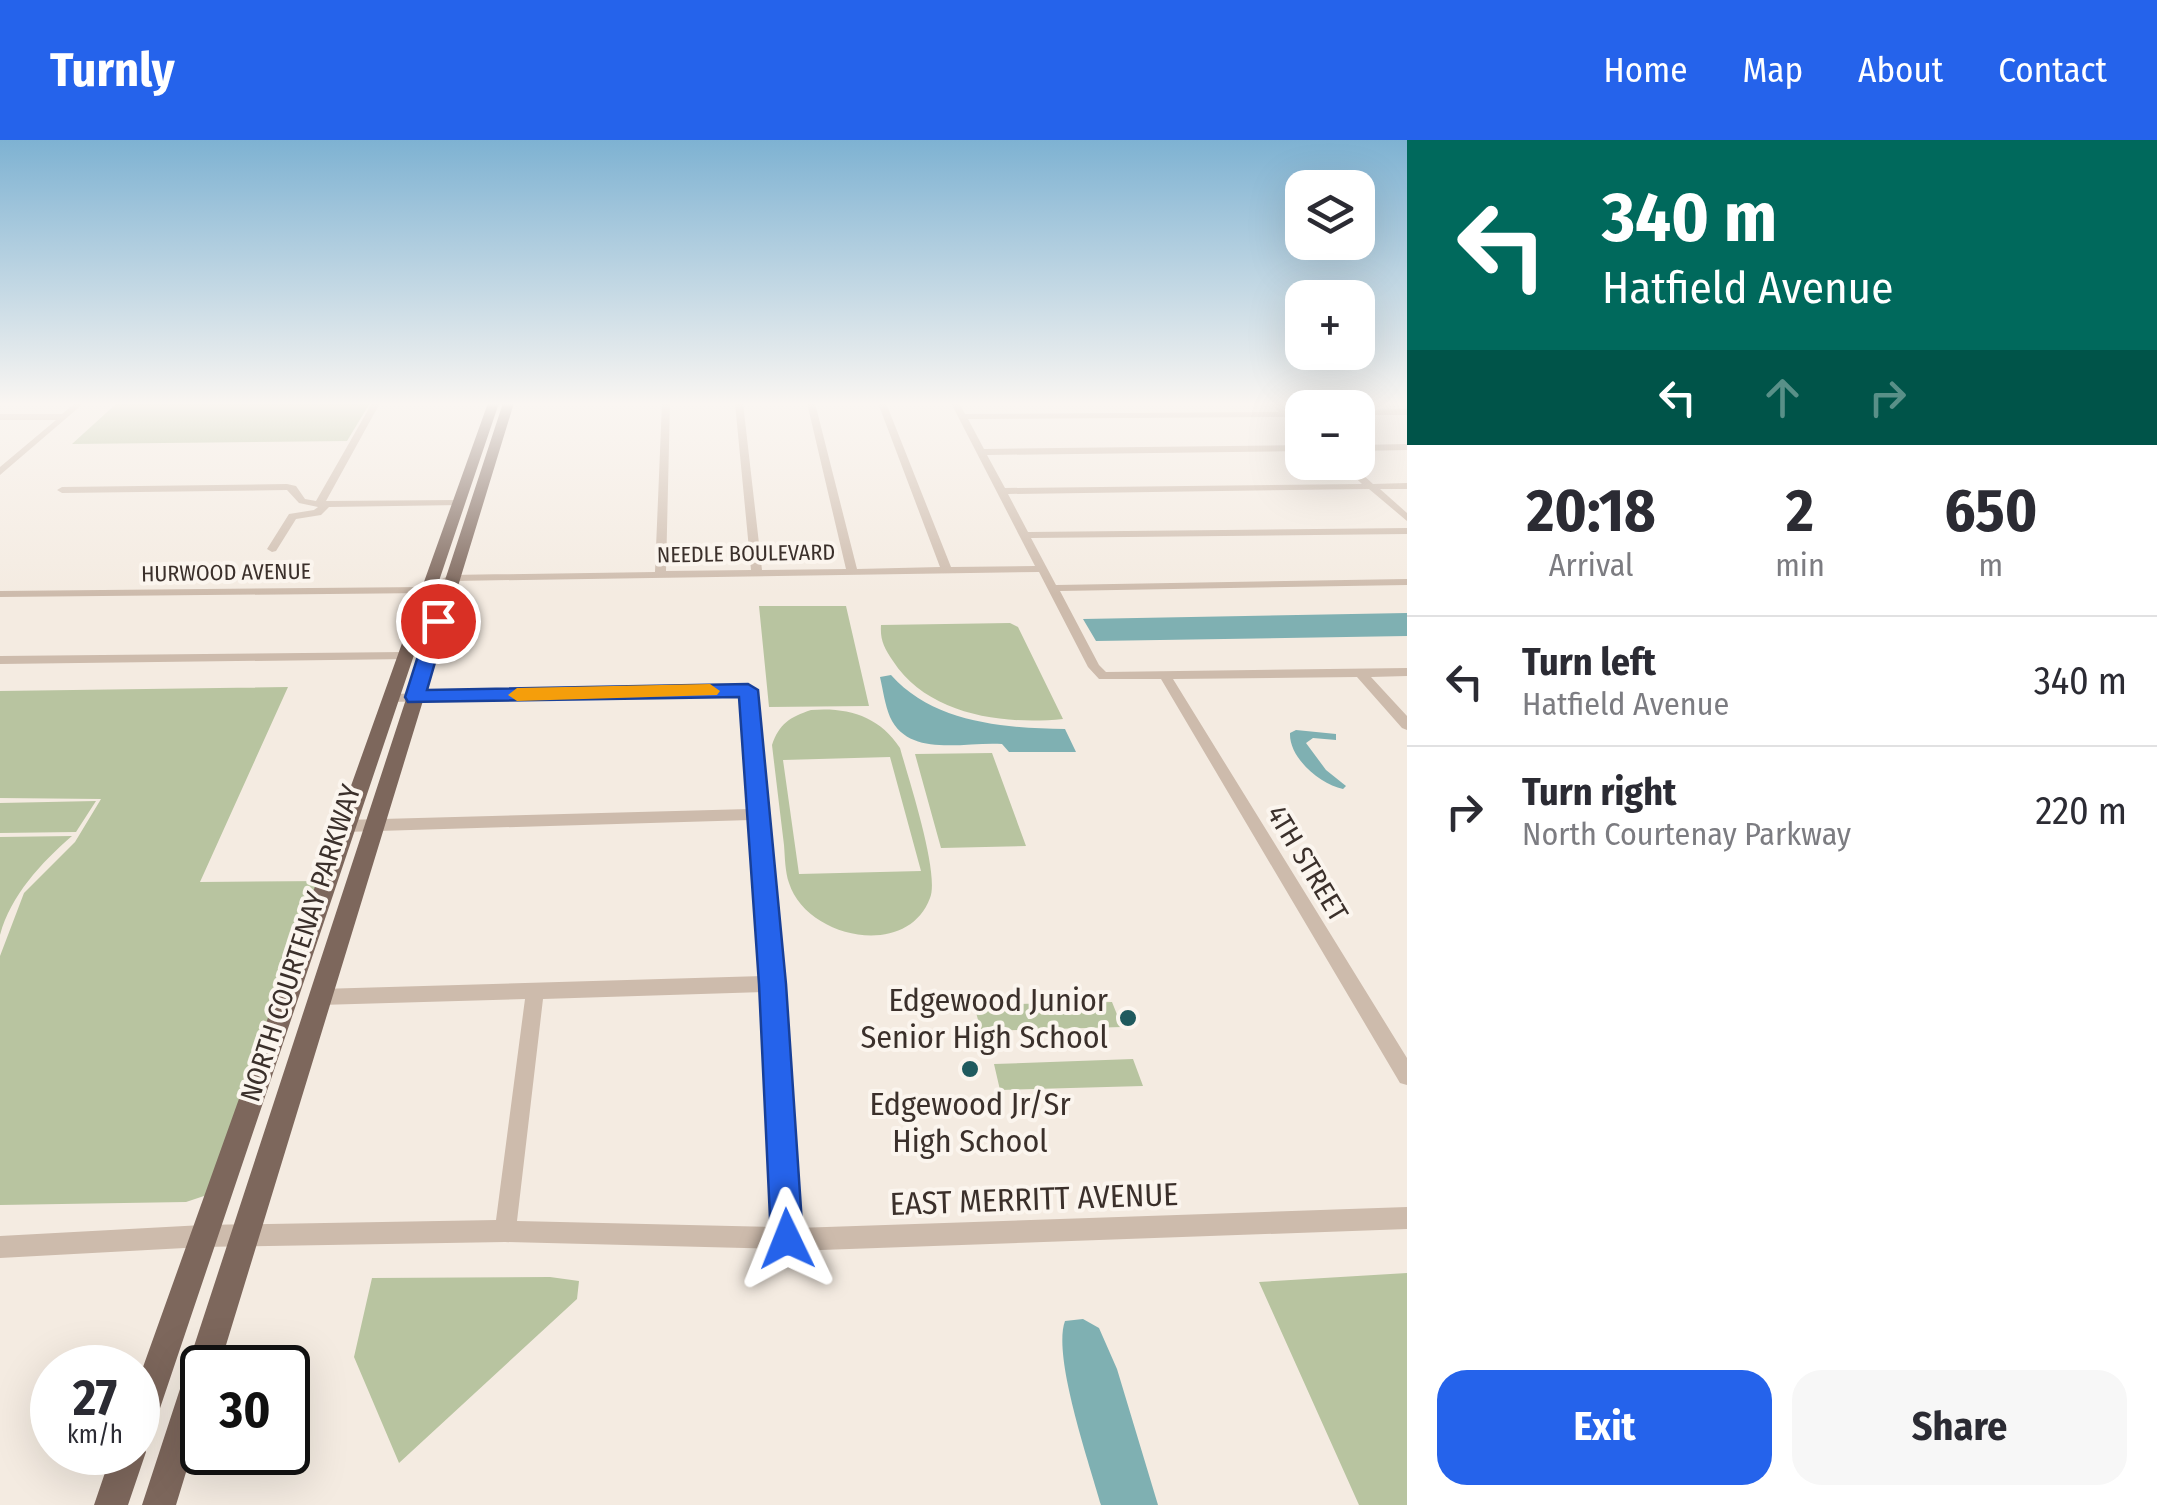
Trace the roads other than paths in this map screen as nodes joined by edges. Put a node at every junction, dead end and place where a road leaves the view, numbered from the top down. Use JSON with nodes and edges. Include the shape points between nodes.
{"nodes":[{"id":1,"x":342,"y":467,"type":"edge"},
{"id":2,"x":471,"y":467,"type":"edge"},
{"id":3,"x":487,"y":467,"type":"edge"},
{"id":4,"x":664,"y":467,"type":"edge"},
{"id":5,"x":745,"y":467,"type":"edge"},
{"id":6,"x":826,"y":467,"type":"edge"},
{"id":7,"x":906,"y":467,"type":"edge"},
{"id":8,"x":989,"y":467,"type":"edge"},
{"id":9,"x":1363,"y":480,"type":"edge"},
{"id":10,"x":1370,"y":486,"type":"junction"},
{"id":11,"x":1407,"y":486,"type":"edge"},
{"id":12,"x":62,"y":490,"type":"dead end"},
{"id":13,"x":1001,"y":491,"type":"junction"},
{"id":14,"x":458,"y":503,"type":"junction"},
{"id":15,"x":322,"y":504,"type":"junction"},
{"id":16,"x":1407,"y":518,"type":"edge"},
{"id":17,"x":1407,"y":531,"type":"edge"},
{"id":18,"x":1025,"y":535,"type":"junction"},
{"id":19,"x":272,"y":550,"type":"dead end"},
{"id":20,"x":1042,"y":570,"type":"junction"},
{"id":21,"x":947,"y":571,"type":"junction"},
{"id":22,"x":852,"y":572,"type":"junction"},
{"id":23,"x":757,"y":573,"type":"junction"},
{"id":24,"x":660,"y":574,"type":"junction"},
{"id":25,"x":450,"y":578,"type":"junction"},
{"id":26,"x":1407,"y":582,"type":"edge"},
{"id":27,"x":1052,"y":588,"type":"junction"},
{"id":28,"x":428,"y":590,"type":"junction"},
{"id":29,"x":0,"y":594,"type":"edge"},
{"id":30,"x":405,"y":656,"type":"junction"},
{"id":31,"x":0,"y":660,"type":"edge"},
{"id":32,"x":1407,"y":672,"type":"edge"},
{"id":33,"x":1361,"y":673,"type":"junction"},
{"id":34,"x":1166,"y":676,"type":"junction"},
{"id":35,"x":415,"y":697,"type":"junction"},
{"id":36,"x":390,"y":698,"type":"junction"},
{"id":37,"x":1407,"y":725,"type":"edge"},
{"id":38,"x":758,"y":814,"type":"junction"},
{"id":39,"x":374,"y":825,"type":"junction"},
{"id":40,"x":345,"y":826,"type":"junction"},
{"id":41,"x":772,"y":984,"type":"junction"},
{"id":42,"x":535,"y":991,"type":"junction"},
{"id":43,"x":320,"y":997,"type":"junction"},
{"id":44,"x":1407,"y":1076,"type":"edge"},
{"id":45,"x":1407,"y":1218,"type":"edge"},
{"id":46,"x":504,"y":1231,"type":"junction"},
{"id":47,"x":243,"y":1235,"type":"junction"},
{"id":48,"x":203,"y":1236,"type":"junction"},
{"id":49,"x":787,"y":1239,"type":"junction"},
{"id":50,"x":0,"y":1247,"type":"edge"},
{"id":51,"x":160,"y":1362,"type":"edge"},
{"id":52,"x":120,"y":1475,"type":"edge"},
{"id":53,"x":110,"y":1505,"type":"edge"},
{"id":54,"x":159,"y":1505,"type":"edge"}],
"edges":[{"from":1,"to":15,"type":"street"},
{"from":2,"to":14,"type":"main road","name":"NORTH COURTENAY PARKWAY"},
{"from":3,"to":25,"type":"main road","name":"NORTH COURTENAY PARKWAY"},
{"from":4,"to":24,"type":"street"},
{"from":5,"to":23,"type":"street"},
{"from":6,"to":22,"type":"street"},
{"from":7,"to":21,"type":"street"},
{"from":8,"to":13,"type":"street"},
{"from":9,"to":10,"type":"street"},
{"from":10,"to":11,"type":"street"},
{"from":10,"to":13,"type":"street"},
{"from":10,"to":16,"type":"street"},
{"from":12,"to":15,"type":"street","via":[[286,488],[296,490],[302,502]]},
{"from":13,"to":18,"type":"street"},
{"from":14,"to":15,"type":"street"},
{"from":14,"to":28,"type":"main road","name":"NORTH COURTENAY PARKWAY"},
{"from":15,"to":19,"type":"street","via":[[317,513],[293,516]]},
{"from":17,"to":18,"type":"street"},
{"from":18,"to":20,"type":"street"},
{"from":20,"to":21,"type":"street","name":"NEEDLE BOULEVARD"},
{"from":20,"to":27,"type":"street"},
{"from":21,"to":22,"type":"street","name":"NEEDLE BOULEVARD"},
{"from":22,"to":23,"type":"street","name":"NEEDLE BOULEVARD"},
{"from":23,"to":24,"type":"street","name":"NEEDLE BOULEVARD"},
{"from":24,"to":25,"type":"street","name":"NEEDLE BOULEVARD"},
{"from":25,"to":28,"type":"street","name":"HURWOOD AVENUE"},
{"from":25,"to":35,"type":"main road","name":"NORTH COURTENAY PARKWAY"},
{"from":26,"to":27,"type":"street"},
{"from":27,"to":34,"type":"street","via":[[1102,676]]},
{"from":28,"to":29,"type":"street","name":"HURWOOD AVENUE"},
{"from":28,"to":30,"type":"main road","name":"NORTH COURTENAY PARKWAY"},
{"from":30,"to":31,"type":"street"},
{"from":30,"to":36,"type":"main road","name":"NORTH COURTENAY PARKWAY"},
{"from":32,"to":33,"type":"street"},
{"from":33,"to":34,"type":"street"},
{"from":33,"to":37,"type":"street"},
{"from":34,"to":44,"type":"street","name":"4TH STREET"},
{"from":35,"to":36,"type":"street"},
{"from":35,"to":38,"type":"street","via":[[748,690]]},
{"from":35,"to":39,"type":"main road","name":"NORTH COURTENAY PARKWAY"},
{"from":36,"to":40,"type":"main road","name":"NORTH COURTENAY PARKWAY"},
{"from":38,"to":39,"type":"street"},
{"from":38,"to":41,"type":"street"},
{"from":39,"to":40,"type":"street"},
{"from":39,"to":43,"type":"main road","name":"NORTH COURTENAY PARKWAY"},
{"from":40,"to":48,"type":"main road","name":"NORTH COURTENAY PARKWAY"},
{"from":41,"to":42,"type":"street"},
{"from":41,"to":49,"type":"street"},
{"from":42,"to":43,"type":"street"},
{"from":42,"to":46,"type":"street"},
{"from":43,"to":47,"type":"main road","name":"NORTH COURTENAY PARKWAY"},
{"from":45,"to":49,"type":"street","name":"EAST MERRITT AVENUE"},
{"from":46,"to":47,"type":"street","name":"EAST MERRITT AVENUE"},
{"from":46,"to":49,"type":"street","name":"EAST MERRITT AVENUE"},
{"from":47,"to":48,"type":"street","name":"EAST MERRITT AVENUE"},
{"from":47,"to":54,"type":"main road","name":"NORTH COURTENAY PARKWAY"},
{"from":48,"to":50,"type":"street","name":"EAST MERRITT AVENUE"},
{"from":48,"to":51,"type":"main road","name":"NORTH COURTENAY PARKWAY"},
{"from":52,"to":53,"type":"main road"}]}
